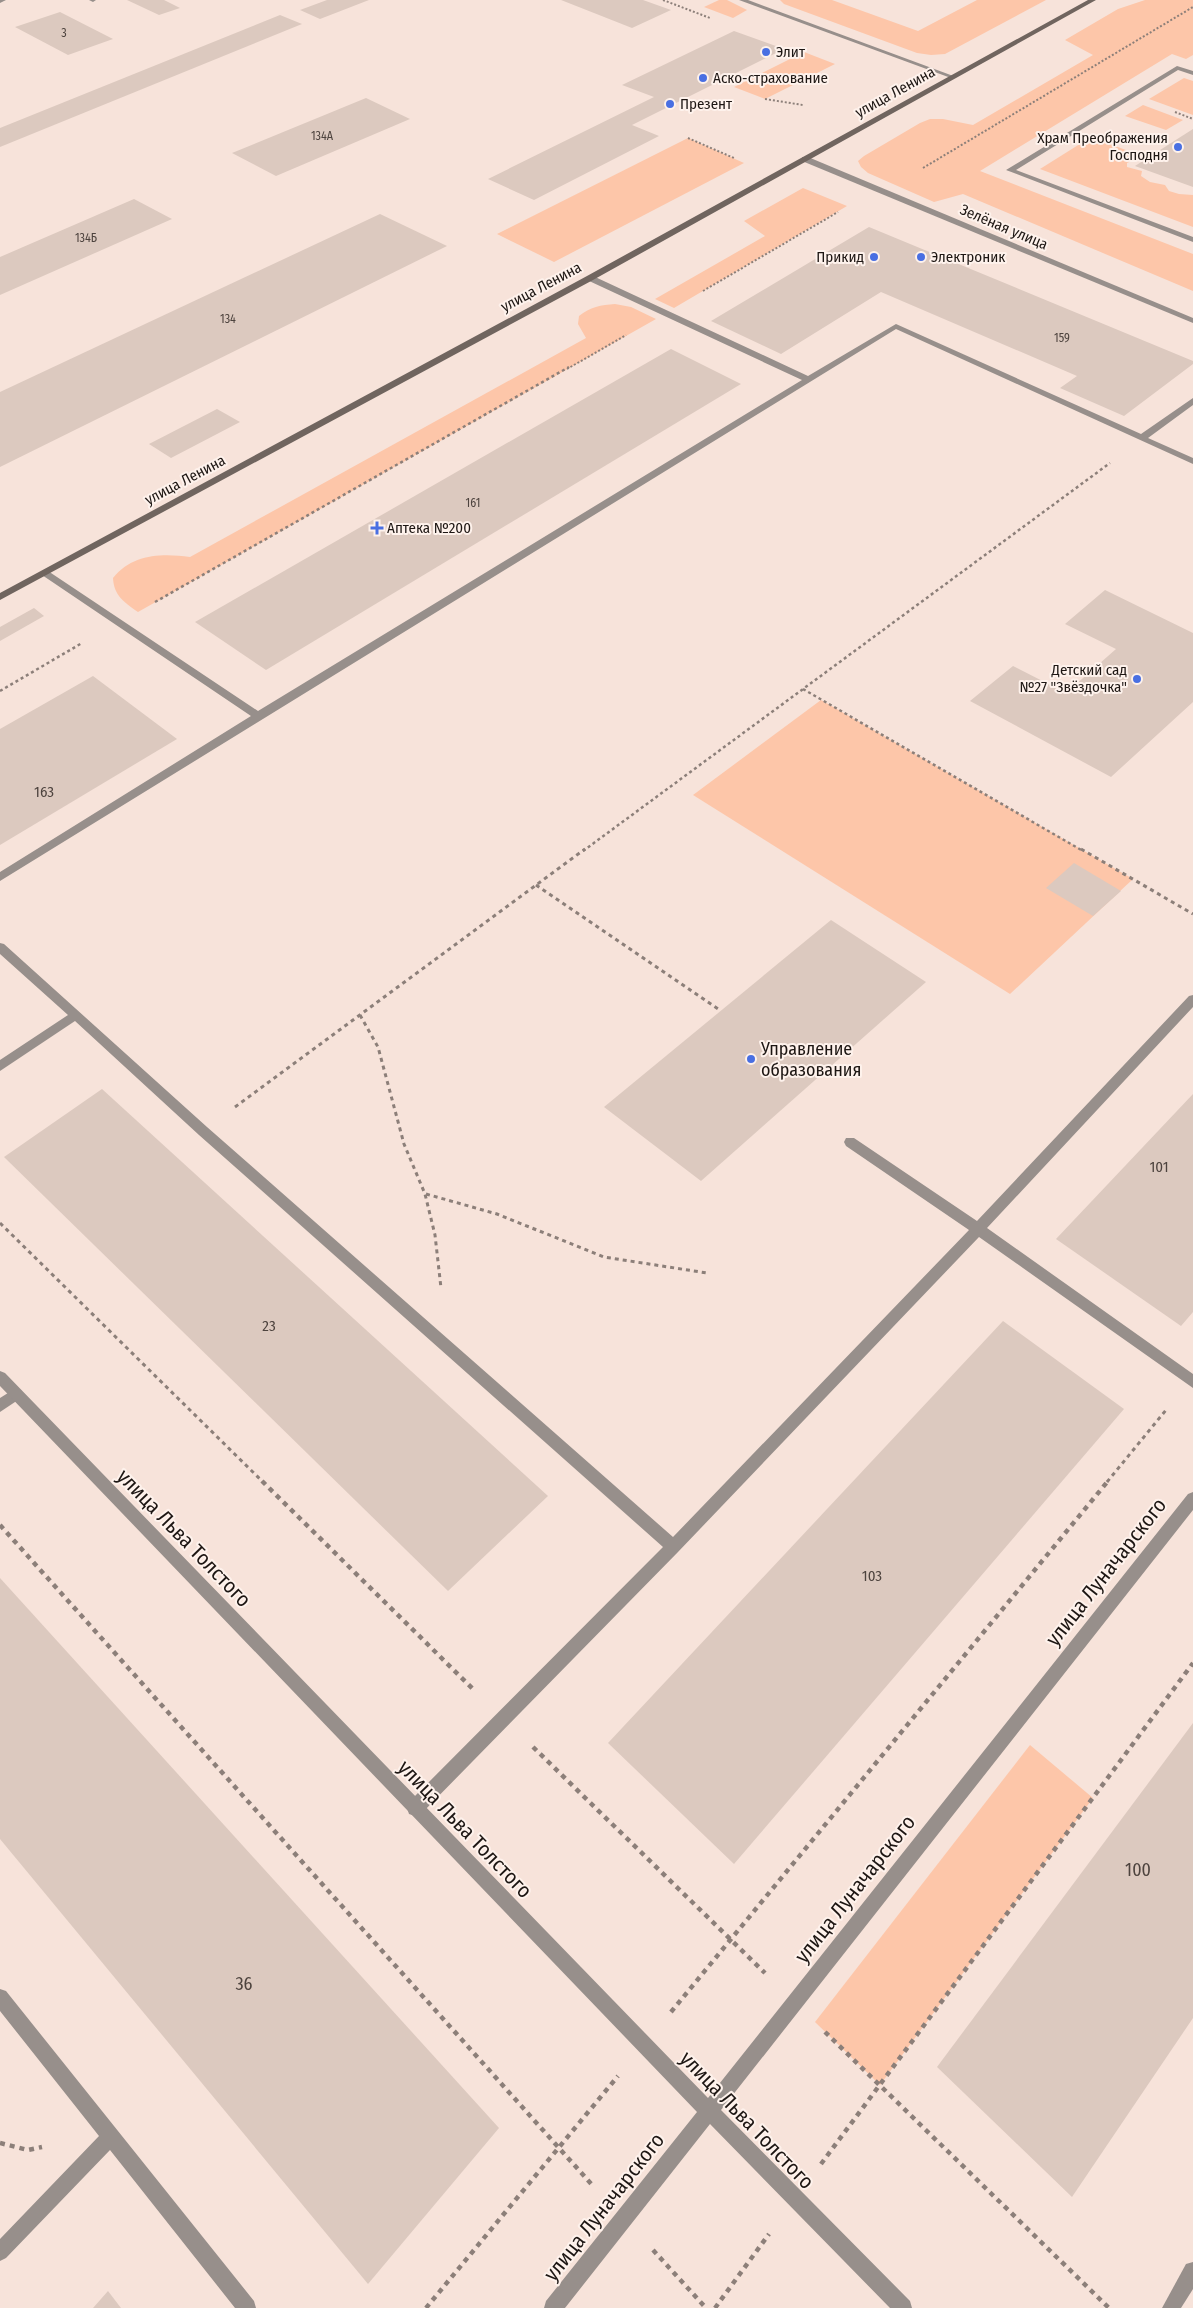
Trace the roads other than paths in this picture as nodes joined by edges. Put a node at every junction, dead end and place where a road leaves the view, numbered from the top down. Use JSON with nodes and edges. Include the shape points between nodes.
{"nodes":[{"id":1,"x":1094,"y":0,"type":"edge"},
{"id":2,"x":747,"y":1,"type":"edge"},
{"id":3,"x":1193,"y":73,"type":"edge"},
{"id":4,"x":953,"y":77,"type":"junction"},
{"id":5,"x":805,"y":159,"type":"junction"},
{"id":6,"x":1193,"y":240,"type":"edge"},
{"id":7,"x":590,"y":278,"type":"junction"},
{"id":8,"x":1193,"y":321,"type":"edge"},
{"id":9,"x":809,"y":380,"type":"junction"},
{"id":10,"x":1193,"y":401,"type":"edge"},
{"id":11,"x":1142,"y":438,"type":"junction"},
{"id":12,"x":1193,"y":462,"type":"edge"},
{"id":13,"x":45,"y":572,"type":"junction"},
{"id":14,"x":0,"y":597,"type":"edge"},
{"id":15,"x":258,"y":716,"type":"junction"},
{"id":16,"x":0,"y":877,"type":"edge"},
{"id":17,"x":0,"y":947,"type":"edge"},
{"id":18,"x":1193,"y":999,"type":"edge"},
{"id":19,"x":76,"y":1015,"type":"junction"},
{"id":20,"x":0,"y":1066,"type":"edge"},
{"id":21,"x":850,"y":1142,"type":"dead end"},
{"id":22,"x":978,"y":1229,"type":"junction"},
{"id":23,"x":0,"y":1377,"type":"edge"},
{"id":24,"x":1192,"y":1381,"type":"edge"},
{"id":25,"x":16,"y":1394,"type":"junction"},
{"id":26,"x":0,"y":1406,"type":"edge"},
{"id":27,"x":1193,"y":1499,"type":"edge"},
{"id":28,"x":673,"y":1546,"type":"junction"},
{"id":29,"x":415,"y":1808,"type":"junction"},
{"id":30,"x":0,"y":1997,"type":"edge"},
{"id":31,"x":709,"y":2111,"type":"junction"},
{"id":32,"x":111,"y":2136,"type":"junction"},
{"id":33,"x":0,"y":2252,"type":"edge"},
{"id":34,"x":1193,"y":2271,"type":"edge"},
{"id":35,"x":247,"y":2308,"type":"edge"},
{"id":36,"x":553,"y":2308,"type":"edge"},
{"id":37,"x":903,"y":2308,"type":"edge"},
{"id":38,"x":1171,"y":2308,"type":"edge"}],
"edges":[{"from":1,"to":4,"type":"main road","name":"улица Ленина"},
{"from":2,"to":4,"type":"street"},
{"from":3,"to":6,"type":"street","via":[[1177,68],[1010,170]]},
{"from":4,"to":5,"type":"main road","name":"улица Ленина"},
{"from":5,"to":7,"type":"main road","name":"улица Ленина"},
{"from":5,"to":8,"type":"street","name":"Зелёная улица"},
{"from":7,"to":9,"type":"street"},
{"from":7,"to":13,"type":"main road","name":"улица Ленина"},
{"from":9,"to":11,"type":"street","via":[[896,326]]},
{"from":9,"to":15,"type":"street"},
{"from":10,"to":11,"type":"street"},
{"from":11,"to":12,"type":"street"},
{"from":13,"to":14,"type":"main road","name":"улица Ленина"},
{"from":13,"to":15,"type":"street"},
{"from":15,"to":16,"type":"street"},
{"from":17,"to":19,"type":"street"},
{"from":18,"to":22,"type":"street"},
{"from":19,"to":20,"type":"street"},
{"from":19,"to":28,"type":"street"},
{"from":21,"to":22,"type":"street"},
{"from":22,"to":24,"type":"street"},
{"from":22,"to":28,"type":"street"},
{"from":23,"to":25,"type":"street","name":"улица Льва Толстого"},
{"from":25,"to":26,"type":"street"},
{"from":25,"to":29,"type":"street","name":"улица Льва Толстого"},
{"from":27,"to":31,"type":"street","name":"улица Луначарского"},
{"from":28,"to":29,"type":"street"},
{"from":29,"to":31,"type":"street","name":"улица Льва Толстого"},
{"from":30,"to":32,"type":"street"},
{"from":31,"to":36,"type":"street","name":"улица Луначарского"},
{"from":31,"to":37,"type":"street","name":"улица Льва Толстого"},
{"from":32,"to":33,"type":"street"},
{"from":32,"to":35,"type":"street"},
{"from":34,"to":38,"type":"street"}]}
